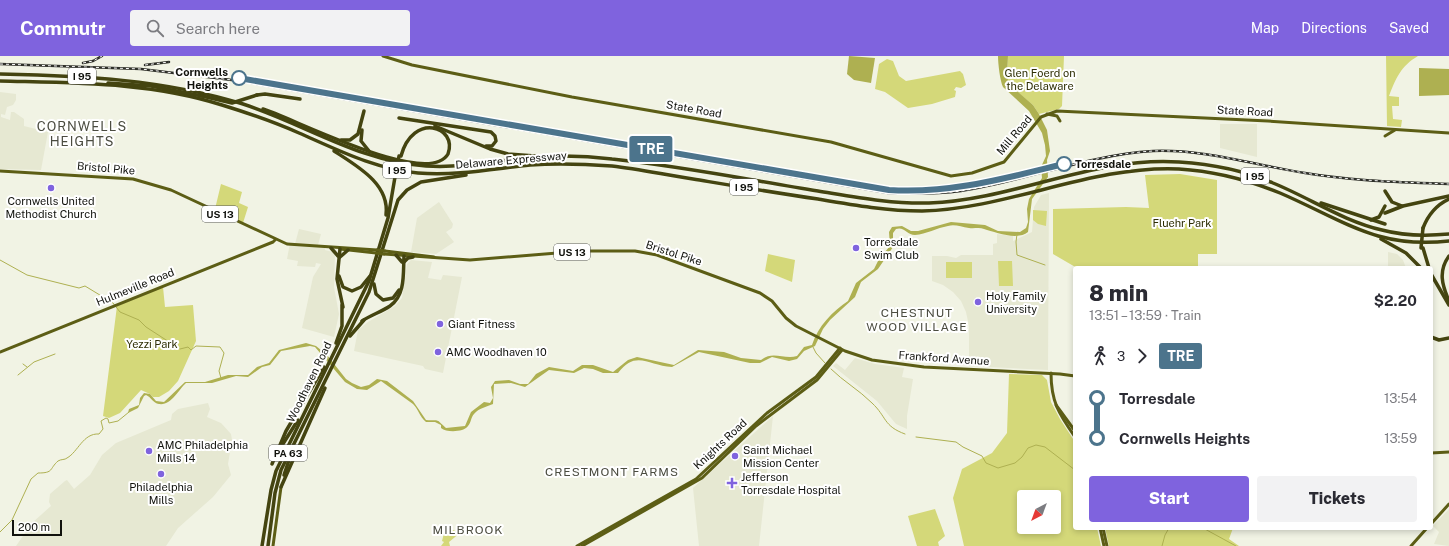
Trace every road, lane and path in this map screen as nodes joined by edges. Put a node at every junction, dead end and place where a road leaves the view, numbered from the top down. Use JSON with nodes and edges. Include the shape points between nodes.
{"nodes":[{"id":1,"x":383,"y":56,"type":"edge"},
{"id":2,"x":0,"y":74,"type":"edge"},
{"id":3,"x":0,"y":81,"type":"edge"},
{"id":4,"x":203,"y":96,"type":"junction"},
{"id":5,"x":300,"y":99,"type":"dead end"},
{"id":6,"x":228,"y":100,"type":"junction"},
{"id":7,"x":1047,"y":114,"type":"junction"},
{"id":8,"x":1041,"y":117,"type":"joint"},
{"id":9,"x":399,"y":118,"type":"dead end"},
{"id":10,"x":1060,"y":121,"type":"dead end"},
{"id":11,"x":1395,"y":130,"type":"junction"},
{"id":12,"x":320,"y":131,"type":"junction"},
{"id":13,"x":1449,"y":133,"type":"edge"},
{"id":14,"x":1385,"y":136,"type":"dead end"},
{"id":15,"x":316,"y":141,"type":"junction"},
{"id":16,"x":474,"y":144,"type":"junction"},
{"id":17,"x":379,"y":155,"type":"junction"},
{"id":18,"x":400,"y":156,"type":"junction"},
{"id":19,"x":542,"y":157,"type":"junction"},
{"id":20,"x":1000,"y":165,"type":"joint"},
{"id":21,"x":0,"y":170,"type":"edge"},
{"id":22,"x":483,"y":172,"type":"junction"},
{"id":23,"x":396,"y":177,"type":"junction"},
{"id":24,"x":1385,"y":191,"type":"dead end"},
{"id":25,"x":1300,"y":196,"type":"junction"},
{"id":26,"x":1449,"y":196,"type":"edge"},
{"id":27,"x":1449,"y":200,"type":"edge"},
{"id":28,"x":1385,"y":206,"type":"dead end"},
{"id":29,"x":1403,"y":206,"type":"junction"},
{"id":30,"x":1385,"y":213,"type":"dead end"},
{"id":31,"x":1371,"y":220,"type":"junction"},
{"id":32,"x":1385,"y":224,"type":"dead end"},
{"id":33,"x":384,"y":230,"type":"junction"},
{"id":34,"x":1449,"y":234,"type":"edge"},
{"id":35,"x":1379,"y":238,"type":"junction"},
{"id":36,"x":275,"y":240,"type":"junction"},
{"id":37,"x":1449,"y":241,"type":"edge"},
{"id":38,"x":385,"y":243,"type":"junction"},
{"id":39,"x":331,"y":248,"type":"junction"},
{"id":40,"x":340,"y":248,"type":"junction"},
{"id":41,"x":348,"y":250,"type":"junction"},
{"id":42,"x":377,"y":252,"type":"junction"},
{"id":43,"x":385,"y":253,"type":"junction"},
{"id":44,"x":396,"y":255,"type":"junction"},
{"id":45,"x":404,"y":255,"type":"junction"},
{"id":46,"x":1449,"y":256,"type":"edge"},
{"id":47,"x":340,"y":257,"type":"junction"},
{"id":48,"x":413,"y":257,"type":"junction"},
{"id":49,"x":434,"y":257,"type":"junction"},
{"id":50,"x":403,"y":263,"type":"junction"},
{"id":51,"x":1420,"y":266,"type":"edge"},
{"id":52,"x":1427,"y":266,"type":"edge"},
{"id":53,"x":376,"y":268,"type":"junction"},
{"id":54,"x":1433,"y":276,"type":"edge"},
{"id":55,"x":1433,"y":277,"type":"edge"},
{"id":56,"x":1433,"y":282,"type":"edge"},
{"id":57,"x":1441,"y":292,"type":"junction"},
{"id":58,"x":1449,"y":301,"type":"edge"},
{"id":59,"x":1449,"y":305,"type":"edge"},
{"id":60,"x":342,"y":306,"type":"junction"},
{"id":61,"x":364,"y":320,"type":"junction"},
{"id":62,"x":816,"y":337,"type":"joint"},
{"id":63,"x":1433,"y":338,"type":"edge"},
{"id":64,"x":1449,"y":338,"type":"edge"},
{"id":65,"x":841,"y":349,"type":"junction"},
{"id":66,"x":334,"y":350,"type":"junction"},
{"id":67,"x":0,"y":352,"type":"edge"},
{"id":68,"x":340,"y":353,"type":"junction"},
{"id":69,"x":330,"y":357,"type":"junction"},
{"id":70,"x":327,"y":362,"type":"junction"},
{"id":71,"x":336,"y":364,"type":"junction"},
{"id":72,"x":333,"y":370,"type":"junction"},
{"id":73,"x":1051,"y":373,"type":"junction"},
{"id":74,"x":1073,"y":376,"type":"edge"},
{"id":75,"x":312,"y":396,"type":"junction"},
{"id":76,"x":1056,"y":405,"type":"junction"},
{"id":77,"x":301,"y":427,"type":"junction"},
{"id":78,"x":1073,"y":428,"type":"edge"},
{"id":79,"x":1073,"y":434,"type":"edge"},
{"id":80,"x":1449,"y":452,"type":"edge"},
{"id":81,"x":1433,"y":453,"type":"edge"},
{"id":82,"x":281,"y":487,"type":"junction"},
{"id":83,"x":1449,"y":504,"type":"edge"},
{"id":84,"x":1433,"y":522,"type":"edge"},
{"id":85,"x":1100,"y":530,"type":"edge"},
{"id":86,"x":1103,"y":530,"type":"edge"},
{"id":87,"x":1426,"y":530,"type":"edge"},
{"id":88,"x":262,"y":546,"type":"edge"},
{"id":89,"x":268,"y":546,"type":"edge"},
{"id":90,"x":273,"y":546,"type":"edge"},
{"id":91,"x":576,"y":546,"type":"edge"},
{"id":92,"x":582,"y":546,"type":"edge"},
{"id":93,"x":1104,"y":546,"type":"edge"},
{"id":94,"x":1107,"y":546,"type":"edge"},
{"id":95,"x":1411,"y":546,"type":"edge"}],
"edges":[{"from":1,"to":20,"type":"main road","name":"State Road","via":[[412,65],[572,97],[831,142],[951,176],[962,176]]},
{"from":2,"to":4,"type":"highway","name":"Delaware Expressway","number":"I 95","via":[[117,78],[149,82]]},
{"from":3,"to":4,"type":"highway","number":"I 95","via":[[134,84]]},
{"from":4,"to":5,"type":"highway","bridge":true,"via":[[232,103],[257,94]]},
{"from":4,"to":6,"type":"highway","name":"Delaware Expressway","number":"I 95","via":[[211,95]]},
{"from":4,"to":15,"type":"highway","name":"Delaware Expressway","number":"I 95","bridge":true,"via":[[207,100],[271,121]]},
{"from":6,"to":12,"type":"highway","via":[[272,112]]},
{"from":6,"to":19,"type":"highway","name":"Delaware Expressway","number":"I 95","via":[[279,117],[361,153],[399,163],[457,167]]},
{"from":7,"to":8,"type":"main road","name":"State Road"},
{"from":7,"to":10,"type":"main road","via":[[1057,116]]},
{"from":7,"to":11,"type":"main road","name":"State Road","via":[[1061,111]]},
{"from":8,"to":20,"type":"main road","name":"Mill Road","via":[[1011,156]]},
{"from":9,"to":16,"type":"highway","via":[[490,132],[496,137],[495,143],[491,146]]},
{"from":11,"to":13,"type":"main road","name":"State Road"},
{"from":11,"to":14,"type":"main road"},
{"from":12,"to":17,"type":"highway"},
{"from":12,"to":17,"type":"highway","via":[[342,140],[351,139],[359,131],[364,111],[361,141],[367,149]]},
{"from":15,"to":22,"type":"highway","name":"Delaware Expressway","number":"I 95","via":[[354,158],[395,170],[432,174]]},
{"from":15,"to":33,"type":"highway","via":[[354,164],[378,185],[386,205]]},
{"from":16,"to":18,"type":"highway","via":[[443,128],[424,126],[415,128],[407,135]]},
{"from":16,"to":19,"type":"highway","via":[[505,153]]},
{"from":17,"to":18,"type":"highway","via":[[435,164],[447,156],[448,140],[438,129],[421,129],[408,138]]},
{"from":18,"to":23,"type":"highway","bridge":true},
{"from":19,"to":25,"type":"highway","name":"Delaware Expressway","number":"I 95","via":[[623,160],[892,202],[940,202],[1009,191],[1134,163],[1178,162],[1218,166],[1241,172],[1266,180]]},
{"from":21,"to":36,"type":"main road","name":"Bristol Pike","number":"US 13","via":[[137,180],[173,191]]},
{"from":22,"to":35,"type":"highway","name":"Delaware Expressway","number":"I 95","via":[[538,165],[598,165],[865,207],[943,210],[1011,198],[1107,175],[1178,169],[1205,172],[1259,185],[1349,227]]},
{"from":22,"to":38,"type":"highway","via":[[421,182],[410,188],[396,204]]},
{"from":23,"to":33,"type":"highway"},
{"from":23,"to":38,"type":"highway"},
{"from":24,"to":29,"type":"highway","via":[[1392,202]]},
{"from":25,"to":31,"type":"highway"},
{"from":25,"to":34,"type":"highway","name":"Delaware Expressway","number":"I 95","via":[[1379,230],[1418,235]]},
{"from":26,"to":29,"type":"highway"},
{"from":27,"to":52,"type":"highway","bridge":true,"via":[[1435,208],[1424,228],[1422,248]]},
{"from":28,"to":31,"type":"highway","via":[[1379,217]]},
{"from":29,"to":30,"type":"highway"},
{"from":31,"to":32,"type":"highway"},
{"from":33,"to":53,"type":"highway","name":"Woodhaven Road","number":"PA 63"},
{"from":35,"to":37,"type":"highway","name":"Delaware Expressway","number":"I 95","via":[[1425,243]]},
{"from":35,"to":51,"type":"highway","via":[[1403,251]]},
{"from":36,"to":39,"type":"main road","name":"Bristol Pike","number":"US 13"},
{"from":36,"to":67,"type":"main road","name":"Hulmeville Road"},
{"from":38,"to":53,"type":"highway","name":"Woodhaven Road","number":"PA 63"},
{"from":39,"to":40,"type":"main road","name":"Bristol Pike","number":"US 13"},
{"from":39,"to":47,"type":"highway"},
{"from":40,"to":41,"type":"main road","name":"Bristol Pike","number":"US 13"},
{"from":40,"to":42,"type":"main road","name":"Bristol Pike","number":"US 13"},
{"from":40,"to":47,"type":"highway"},
{"from":41,"to":42,"type":"main road","name":"Bristol Pike","number":"US 13"},
{"from":41,"to":47,"type":"highway"},
{"from":42,"to":43,"type":"main road","name":"Bristol Pike","number":"US 13","bridge":true},
{"from":43,"to":44,"type":"main road","name":"Bristol Pike","number":"US 13"},
{"from":43,"to":45,"type":"main road","name":"Bristol Pike","number":"US 13"},
{"from":44,"to":45,"type":"main road","name":"Bristol Pike","number":"US 13"},
{"from":44,"to":50,"type":"highway"},
{"from":45,"to":48,"type":"main road","name":"Bristol Pike","number":"US 13"},
{"from":45,"to":49,"type":"main road","name":"Bristol Pike","number":"US 13"},
{"from":45,"to":50,"type":"highway"},
{"from":46,"to":58,"type":"highway","via":[[1443,265],[1442,277]]},
{"from":47,"to":53,"type":"highway","via":[[339,280],[348,290],[361,287]]},
{"from":47,"to":60,"type":"highway","via":[[337,282]]},
{"from":48,"to":49,"type":"main road","name":"Bristol Pike","number":"US 13"},
{"from":48,"to":50,"type":"highway"},
{"from":49,"to":62,"type":"main road","name":"Bristol Pike","number":"US 13","via":[[470,260],[582,251],[645,252],[760,293],[772,301],[790,322]]},
{"from":50,"to":53,"type":"highway","via":[[399,289],[389,300],[380,299],[374,292]]},
{"from":50,"to":61,"type":"highway","via":[[401,289],[397,299]]},
{"from":53,"to":66,"type":"highway","name":"Woodhaven Road","number":"PA 63"},
{"from":53,"to":68,"type":"highway","name":"Woodhaven Road","number":"PA 63","via":[[369,292]]},
{"from":54,"to":58,"type":"highway"},
{"from":55,"to":57,"type":"highway"},
{"from":56,"to":57,"type":"highway"},
{"from":57,"to":59,"type":"highway"},
{"from":60,"to":66,"type":"highway","via":[[342,327]]},
{"from":60,"to":69,"type":"highway","via":[[342,326]]},
{"from":61,"to":68,"type":"highway","via":[[354,330]]},
{"from":61,"to":71,"type":"highway","via":[[349,339]]},
{"from":62,"to":65,"type":"main road","name":"Frankford Avenue","number":"US 13"},
{"from":63,"to":64,"type":"highway","via":[[1439,340]]},
{"from":65,"to":73,"type":"main road","name":"Frankford Avenue","number":"US 13","via":[[875,361],[919,367]]},
{"from":65,"to":91,"type":"main road","name":"Knights Road","via":[[816,377],[767,413],[696,479]]},
{"from":65,"to":92,"type":"main road","name":"Knights Road","via":[[817,380],[760,423],[702,478]]},
{"from":66,"to":69,"type":"highway","name":"Woodhaven Road","number":"PA 63"},
{"from":68,"to":71,"type":"highway","name":"Woodhaven Road","number":"PA 63"},
{"from":69,"to":70,"type":"highway","name":"Woodhaven Road","number":"PA 63"},
{"from":70,"to":75,"type":"highway","name":"Woodhaven Road","number":"PA 63"},
{"from":70,"to":75,"type":"highway","via":[[286,431],[272,464]]},
{"from":71,"to":72,"type":"highway","name":"Woodhaven Road","number":"PA 63"},
{"from":72,"to":77,"type":"highway","name":"Woodhaven Road","number":"PA 63"},
{"from":72,"to":82,"type":"highway"},
{"from":73,"to":74,"type":"main road","name":"Frankford Avenue","number":"US 13"},
{"from":73,"to":76,"type":"main road"},
{"from":75,"to":88,"type":"highway","name":"Woodhaven Road","number":"PA 63","via":[[276,471]]},
{"from":76,"to":78,"type":"main road"},
{"from":76,"to":79,"type":"main road"},
{"from":77,"to":82,"type":"highway"},
{"from":77,"to":89,"type":"highway","name":"Woodhaven Road","number":"PA 63","via":[[278,479]]},
{"from":80,"to":81,"type":"main road"},
{"from":82,"to":90,"type":"main road"},
{"from":83,"to":84,"type":"main road"},
{"from":85,"to":93,"type":"main road"},
{"from":86,"to":94,"type":"main road"},
{"from":87,"to":95,"type":"main road"}]}
